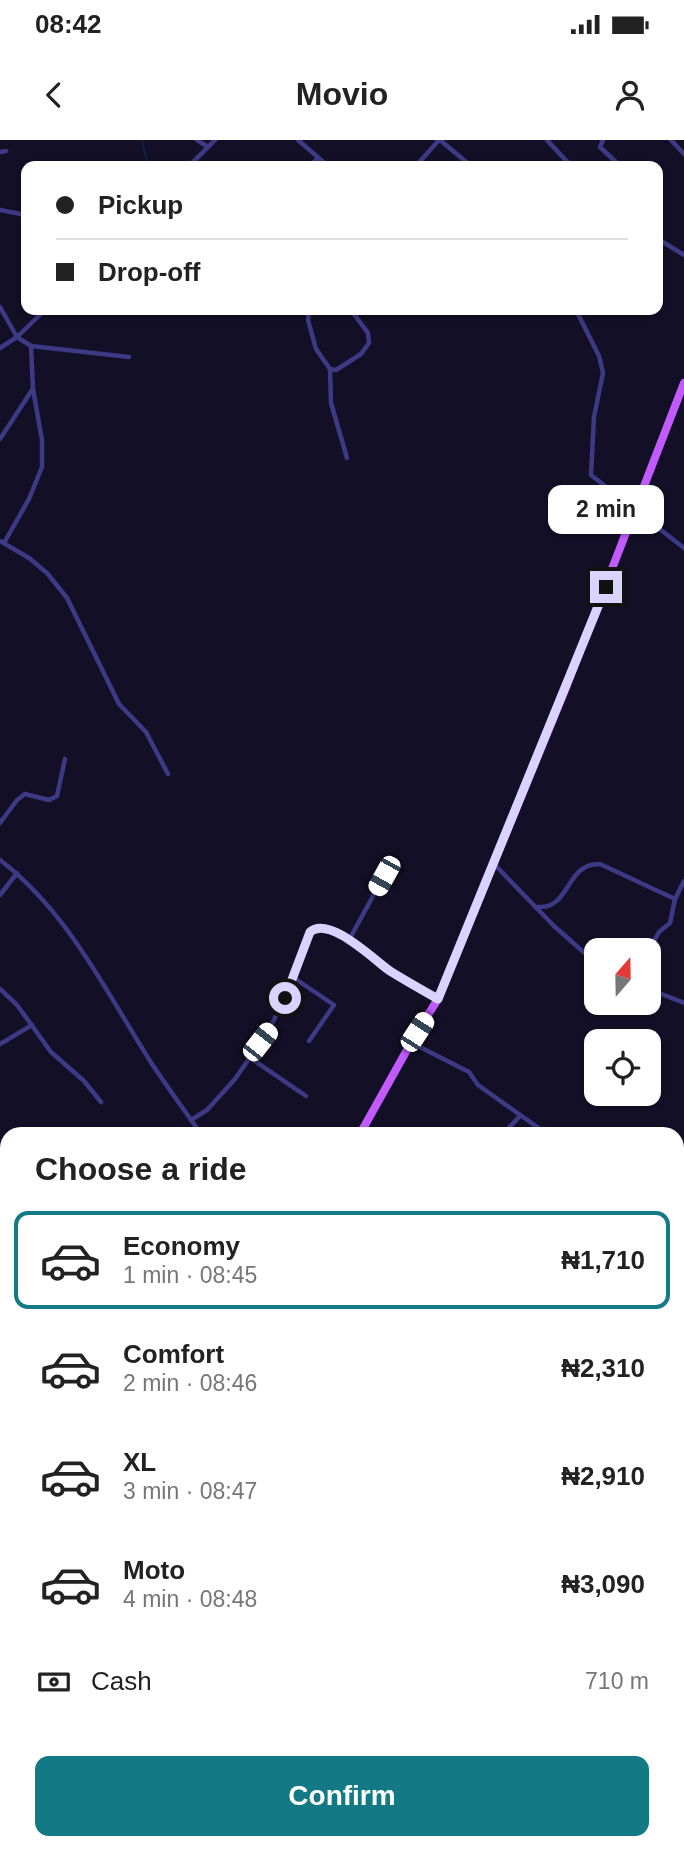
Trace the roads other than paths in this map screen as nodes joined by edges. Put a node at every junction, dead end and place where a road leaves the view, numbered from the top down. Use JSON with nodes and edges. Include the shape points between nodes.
{"nodes":[{"id":1,"x":197,"y":140,"type":"edge"},
{"id":2,"x":215,"y":140,"type":"edge"},
{"id":3,"x":298,"y":140,"type":"edge"},
{"id":4,"x":440,"y":140,"type":"edge"},
{"id":5,"x":547,"y":140,"type":"edge"},
{"id":6,"x":603,"y":140,"type":"edge"},
{"id":7,"x":671,"y":140,"type":"edge"},
{"id":8,"x":208,"y":147,"type":"junction"},
{"id":9,"x":684,"y":154,"type":"edge"},
{"id":10,"x":318,"y":158,"type":"junction"},
{"id":11,"x":194,"y":161,"type":"edge"},
{"id":12,"x":315,"y":161,"type":"edge"},
{"id":13,"x":322,"y":161,"type":"edge"},
{"id":14,"x":421,"y":161,"type":"edge"},
{"id":15,"x":465,"y":161,"type":"edge"},
{"id":16,"x":566,"y":161,"type":"edge"},
{"id":17,"x":615,"y":161,"type":"edge"},
{"id":18,"x":0,"y":210,"type":"edge"},
{"id":19,"x":21,"y":214,"type":"edge"},
{"id":20,"x":663,"y":242,"type":"edge"},
{"id":21,"x":684,"y":255,"type":"edge"},
{"id":22,"x":0,"y":307,"type":"edge"},
{"id":23,"x":40,"y":315,"type":"edge"},
{"id":24,"x":308,"y":315,"type":"edge"},
{"id":25,"x":355,"y":315,"type":"edge"},
{"id":26,"x":578,"y":315,"type":"edge"},
{"id":27,"x":17,"y":337,"type":"junction"},
{"id":28,"x":31,"y":346,"type":"junction"},
{"id":29,"x":0,"y":348,"type":"edge"},
{"id":30,"x":129,"y":357,"type":"dead end"},
{"id":31,"x":330,"y":369,"type":"junction"},
{"id":32,"x":684,"y":383,"type":"edge"},
{"id":33,"x":33,"y":389,"type":"junction"},
{"id":34,"x":0,"y":439,"type":"edge"},
{"id":35,"x":347,"y":458,"type":"dead end"},
{"id":36,"x":636,"y":510,"type":"junction"},
{"id":37,"x":2,"y":542,"type":"edge"},
{"id":38,"x":684,"y":548,"type":"edge"},
{"id":39,"x":65,"y":759,"type":"dead end"},
{"id":40,"x":169,"y":774,"type":"dead end"},
{"id":41,"x":0,"y":823,"type":"edge"},
{"id":42,"x":0,"y":860,"type":"edge"},
{"id":43,"x":494,"y":864,"type":"junction"},
{"id":44,"x":17,"y":873,"type":"junction"},
{"id":45,"x":384,"y":876,"type":"dead end"},
{"id":46,"x":684,"y":881,"type":"edge"},
{"id":47,"x":0,"y":895,"type":"edge"},
{"id":48,"x":675,"y":899,"type":"junction"},
{"id":49,"x":538,"y":907,"type":"junction"},
{"id":50,"x":656,"y":938,"type":"edge"},
{"id":51,"x":349,"y":940,"type":"junction"},
{"id":52,"x":584,"y":953,"type":"edge"},
{"id":53,"x":294,"y":978,"type":"junction"},
{"id":54,"x":0,"y":989,"type":"edge"},
{"id":55,"x":662,"y":994,"type":"edge"},
{"id":56,"x":438,"y":999,"type":"junction"},
{"id":57,"x":684,"y":1003,"type":"edge"},
{"id":58,"x":32,"y":1025,"type":"junction"},
{"id":59,"x":309,"y":1041,"type":"dead end"},
{"id":60,"x":411,"y":1043,"type":"junction"},
{"id":61,"x":0,"y":1044,"type":"edge"},
{"id":62,"x":249,"y":1057,"type":"junction"},
{"id":63,"x":306,"y":1096,"type":"dead end"},
{"id":64,"x":101,"y":1102,"type":"dead end"},
{"id":65,"x":520,"y":1116,"type":"junction"},
{"id":66,"x":191,"y":1119,"type":"junction"},
{"id":67,"x":196,"y":1127,"type":"edge"},
{"id":68,"x":364,"y":1127,"type":"edge"},
{"id":69,"x":510,"y":1127,"type":"edge"},
{"id":70,"x":536,"y":1127,"type":"edge"}],
"edges":[{"from":1,"to":8,"type":"street"},
{"from":2,"to":8,"type":"street"},
{"from":3,"to":10,"type":"street"},
{"from":4,"to":14,"type":"street"},
{"from":4,"to":15,"type":"street"},
{"from":5,"to":16,"type":"street"},
{"from":6,"to":17,"type":"street","via":[[600,147]]},
{"from":7,"to":9,"type":"street"},
{"from":8,"to":11,"type":"street"},
{"from":10,"to":12,"type":"street"},
{"from":10,"to":13,"type":"street"},
{"from":18,"to":19,"type":"street"},
{"from":20,"to":21,"type":"street"},
{"from":22,"to":27,"type":"street"},
{"from":23,"to":27,"type":"street"},
{"from":24,"to":31,"type":"street","via":[[316,349]]},
{"from":25,"to":31,"type":"street","via":[[368,333],[369,343],[360,354],[336,370]]},
{"from":26,"to":36,"type":"street","via":[[603,373],[594,417],[592,475]]},
{"from":27,"to":28,"type":"street"},
{"from":27,"to":29,"type":"street"},
{"from":28,"to":30,"type":"street"},
{"from":28,"to":33,"type":"street"},
{"from":31,"to":35,"type":"street","via":[[331,403]]},
{"from":32,"to":36,"type":"main road"},
{"from":33,"to":34,"type":"street"},
{"from":33,"to":37,"type":"street","via":[[42,467],[29,499]]},
{"from":36,"to":38,"type":"street"},
{"from":36,"to":43,"type":"main road"},
{"from":37,"to":40,"type":"street","via":[[47,573],[67,598],[119,704],[146,732]]},
{"from":39,"to":41,"type":"street","via":[[57,796],[49,800],[25,794]]},
{"from":42,"to":44,"type":"street"},
{"from":43,"to":49,"type":"street"},
{"from":43,"to":56,"type":"main road"},
{"from":44,"to":47,"type":"street"},
{"from":44,"to":66,"type":"street","via":[[83,951]]},
{"from":45,"to":51,"type":"street"},
{"from":46,"to":48,"type":"street"},
{"from":48,"to":49,"type":"street","via":[[600,864],[590,864],[579,869],[558,901]]},
{"from":48,"to":50,"type":"street","via":[[670,923]]},
{"from":49,"to":52,"type":"street"},
{"from":51,"to":53,"type":"street","via":[[330,929],[315,928]]},
{"from":51,"to":56,"type":"street"},
{"from":53,"to":59,"type":"street","via":[[334,1004]]},
{"from":53,"to":62,"type":"street","via":[[278,1015]]},
{"from":54,"to":58,"type":"street"},
{"from":55,"to":57,"type":"street"},
{"from":56,"to":60,"type":"main road"},
{"from":58,"to":61,"type":"street"},
{"from":58,"to":64,"type":"street","via":[[51,1052]]},
{"from":60,"to":65,"type":"street","via":[[469,1072],[478,1085]]},
{"from":60,"to":68,"type":"main road"},
{"from":62,"to":63,"type":"street"},
{"from":62,"to":66,"type":"street","via":[[212,1105]]},
{"from":65,"to":69,"type":"street"},
{"from":65,"to":70,"type":"street"},
{"from":66,"to":67,"type":"street"}]}
